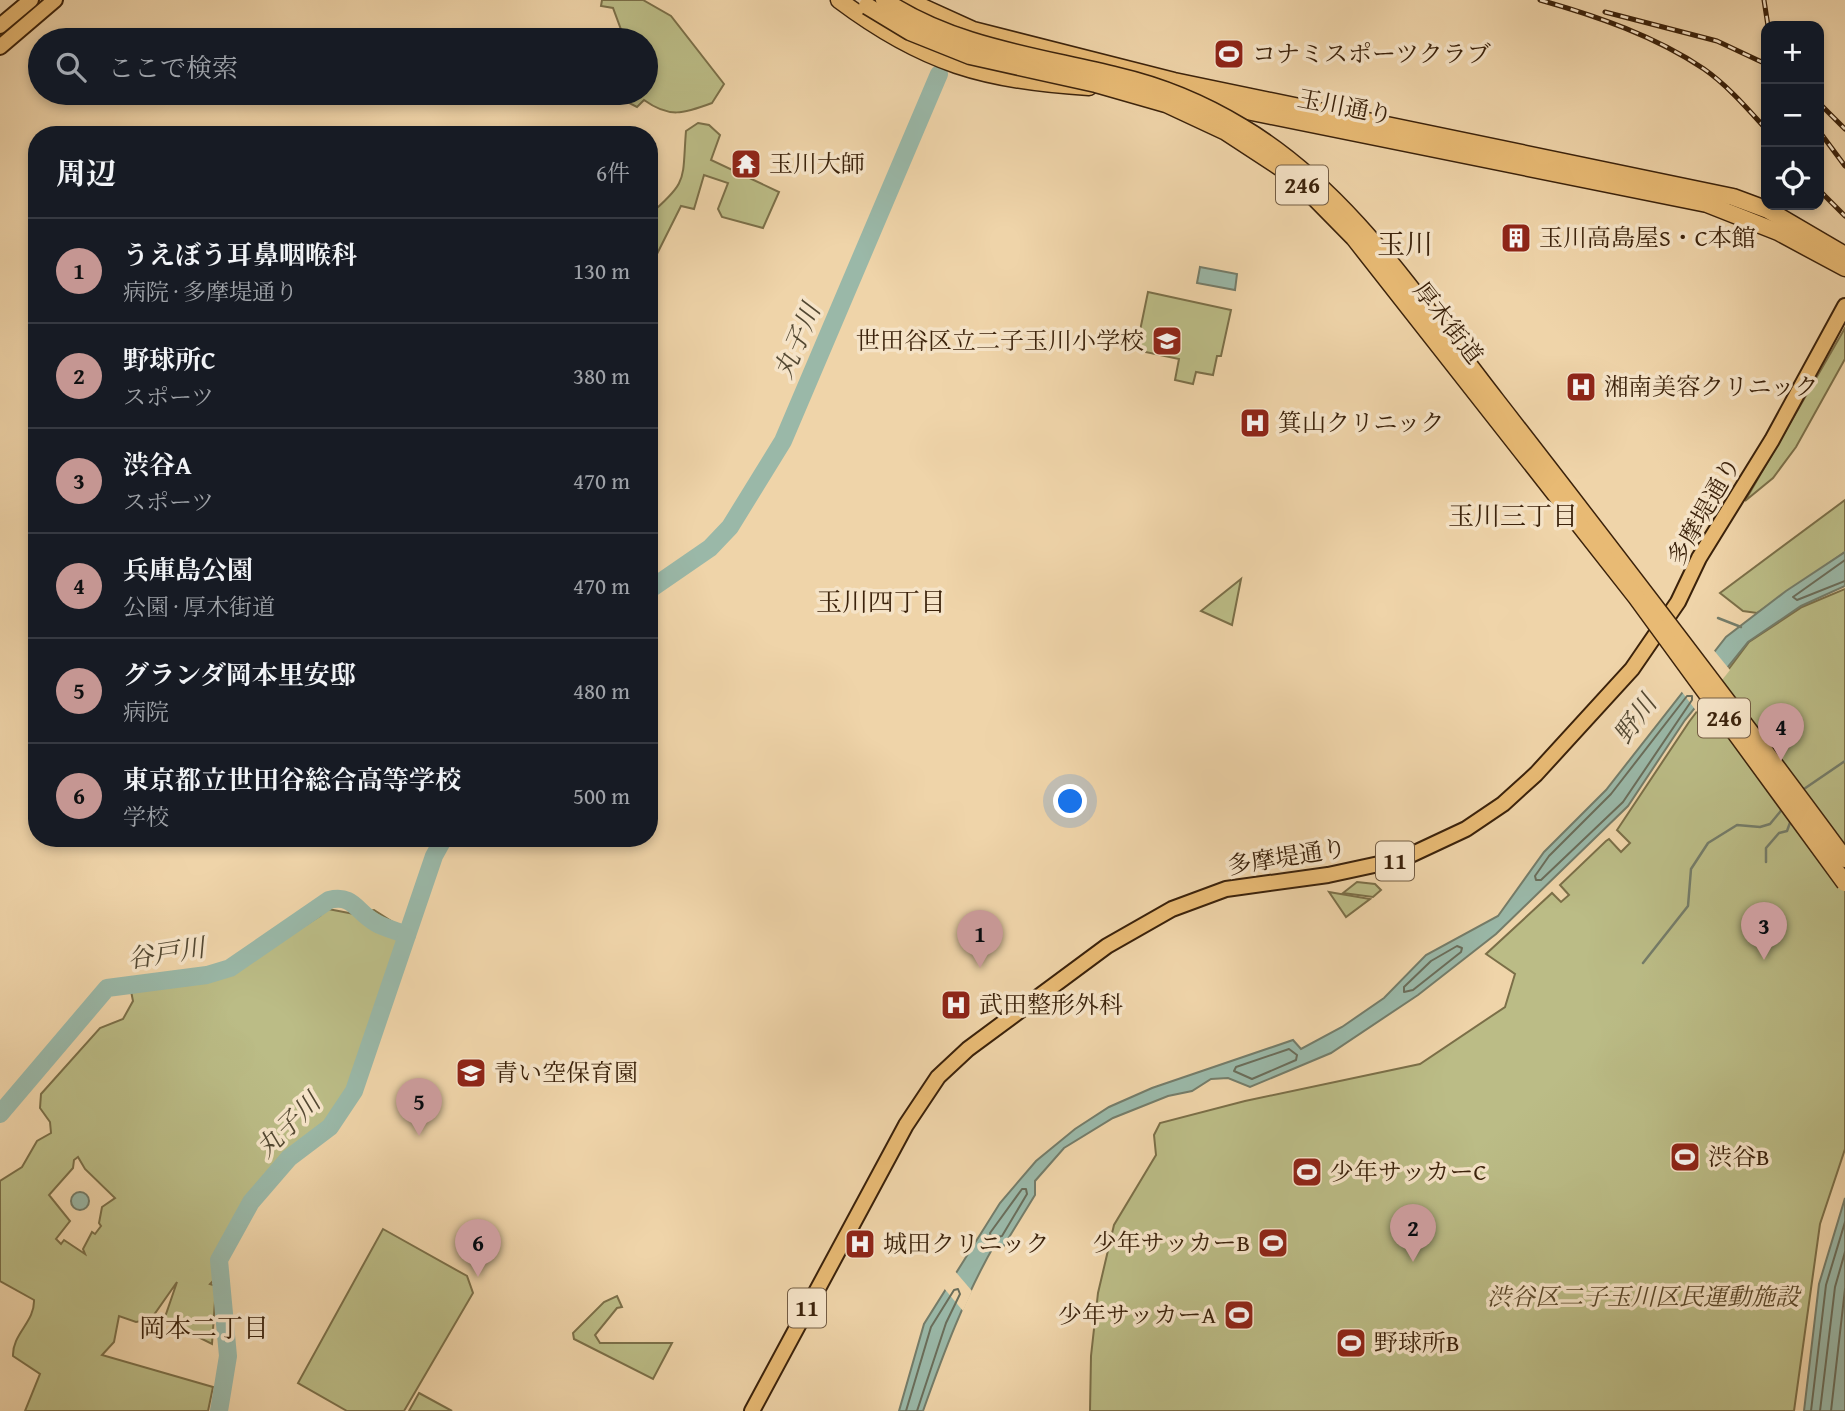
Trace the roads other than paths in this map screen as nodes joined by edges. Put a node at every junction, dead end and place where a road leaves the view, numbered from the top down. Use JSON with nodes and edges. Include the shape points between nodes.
{"nodes":[{"id":1,"x":31,"y":0,"type":"edge"},
{"id":2,"x":55,"y":0,"type":"edge"},
{"id":3,"x":839,"y":0,"type":"edge"},
{"id":4,"x":884,"y":0,"type":"edge"},
{"id":5,"x":907,"y":0,"type":"edge"},
{"id":6,"x":863,"y":3,"type":"edge"},
{"id":7,"x":0,"y":26,"type":"edge"},
{"id":8,"x":0,"y":47,"type":"edge"},
{"id":9,"x":1845,"y":255,"type":"edge"},
{"id":10,"x":1845,"y":268,"type":"edge"},
{"id":11,"x":1845,"y":306,"type":"edge"},
{"id":12,"x":1845,"y":859,"type":"edge"},
{"id":13,"x":1845,"y":883,"type":"edge"},
{"id":14,"x":752,"y":1411,"type":"edge"}],
"edges":[{"from":1,"to":7,"type":"main road"},
{"from":2,"to":8,"type":"main road"},
{"from":3,"to":10,"type":"highway","name":"玉川通り","via":[[898,40],[985,75],[1036,84],[1152,91],[1677,197],[1749,219]]},
{"from":4,"to":12,"type":"highway","name":"厚木街道","number":"246","bridge":true,"via":[[920,22],[987,47],[1168,92],[1240,126],[1301,168],[1364,232],[1679,635]]},
{"from":5,"to":9,"type":"highway","name":"玉川通り","via":[[973,30],[1174,81],[1732,197],[1776,214]]},
{"from":6,"to":13,"type":"highway","name":"厚木街道","number":"246","bridge":true,"via":[[911,32],[970,56],[1166,104],[1226,132],[1293,176],[1354,238],[1636,597]]},
{"from":11,"to":14,"type":"main road","name":"多摩堤通り","number":"11","via":[[1671,613],[1625,677],[1536,774],[1472,825],[1402,859],[1318,877],[1226,889],[1171,909],[1107,946],[968,1049],[938,1077],[906,1125]]}]}
